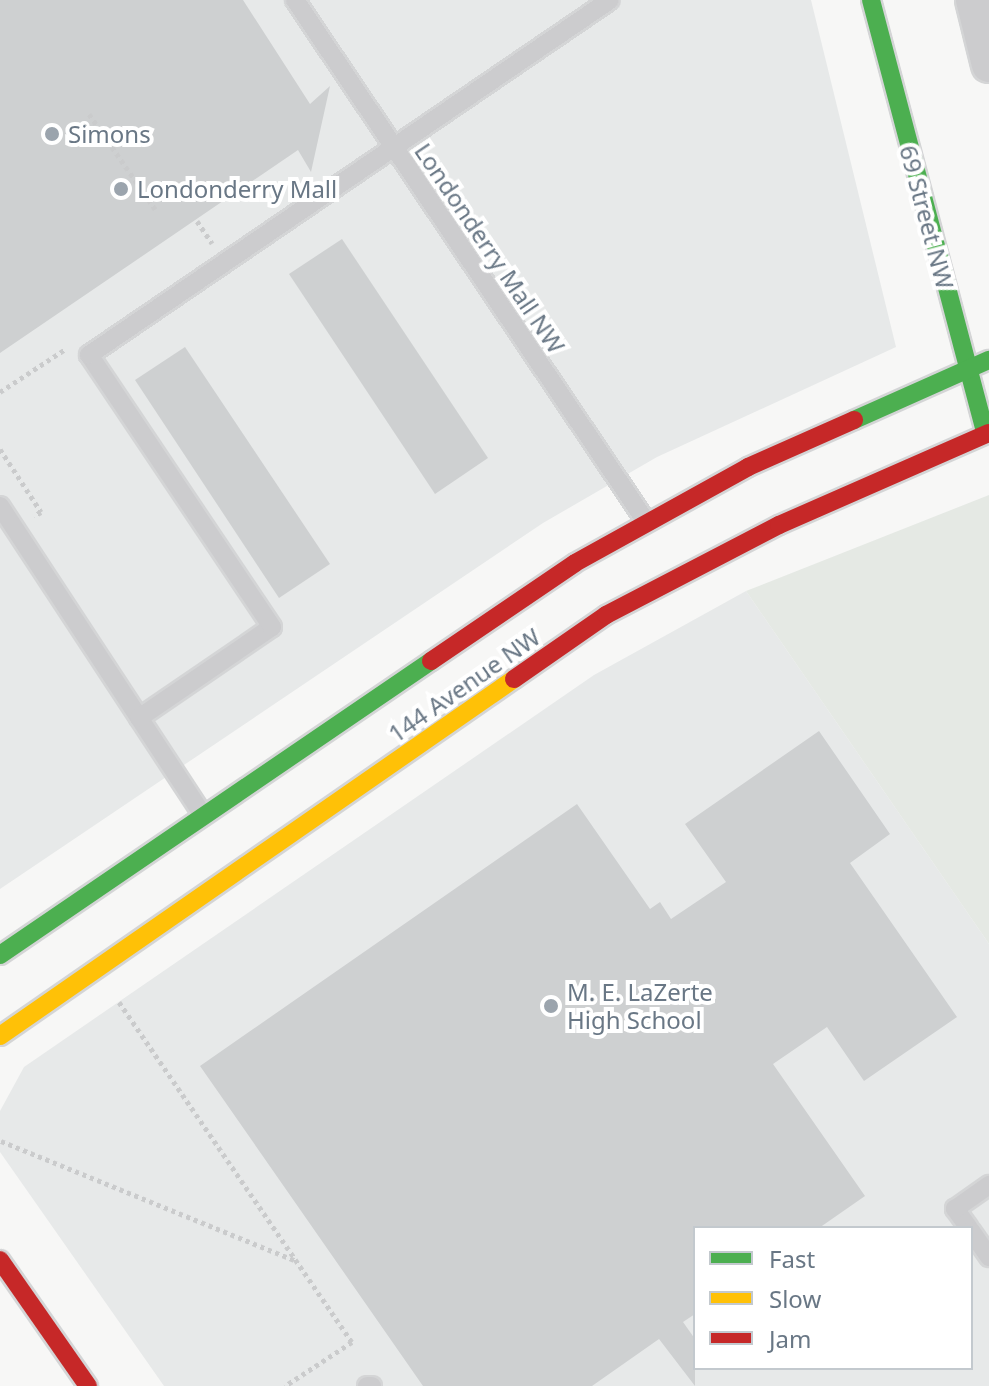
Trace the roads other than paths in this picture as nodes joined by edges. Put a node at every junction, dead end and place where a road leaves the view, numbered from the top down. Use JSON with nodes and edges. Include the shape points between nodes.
{"nodes":[{"id":1,"x":295,"y":0,"type":"edge"},
{"id":2,"x":610,"y":0,"type":"edge"},
{"id":3,"x":871,"y":0,"type":"edge"},
{"id":4,"x":973,"y":0,"type":"edge"},
{"id":5,"x":989,"y":65,"type":"edge"},
{"id":6,"x":392,"y":146,"type":"junction"},
{"id":7,"x":989,"y":360,"type":"edge"},
{"id":8,"x":966,"y":367,"type":"junction"},
{"id":9,"x":988,"y":433,"type":"edge"},
{"id":10,"x":0,"y":506,"type":"edge"},
{"id":11,"x":647,"y":523,"type":"junction"},
{"id":12,"x":139,"y":718,"type":"junction"},
{"id":13,"x":202,"y":814,"type":"junction"},
{"id":14,"x":0,"y":955,"type":"edge"},
{"id":15,"x":2,"y":1037,"type":"edge"},
{"id":16,"x":989,"y":1185,"type":"edge"},
{"id":17,"x":967,"y":1226,"type":"edge"},
{"id":18,"x":973,"y":1234,"type":"edge"},
{"id":19,"x":989,"y":1257,"type":"edge"},
{"id":20,"x":1,"y":1258,"type":"edge"},
{"id":21,"x":88,"y":1386,"type":"edge"}],
"edges":[{"from":1,"to":6,"type":"lane","name":"Londonderry Mall NW"},
{"from":2,"to":6,"type":"lane"},
{"from":3,"to":8,"type":"street","name":"69 Street NW"},
{"from":4,"to":5,"type":"street"},
{"from":6,"to":11,"type":"lane","name":"Londonderry Mall NW"},
{"from":6,"to":12,"type":"lane","via":[[89,355],[272,627]]},
{"from":7,"to":8,"type":"street","name":"144 Avenue NW"},
{"from":8,"to":9,"type":"street","name":"69 Street NW"},
{"from":8,"to":11,"type":"street","name":"144 Avenue NW","via":[[748,467]]},
{"from":9,"to":15,"type":"street","name":"144 Avenue NW","via":[[779,525],[606,615]]},
{"from":10,"to":12,"type":"lane"},
{"from":11,"to":13,"type":"street","name":"144 Avenue NW"},
{"from":12,"to":13,"type":"lane"},
{"from":13,"to":14,"type":"street","name":"144 Avenue NW"},
{"from":16,"to":17,"type":"lane","via":[[955,1209]]},
{"from":18,"to":19,"type":"lane"},
{"from":20,"to":21,"type":"street"}]}
